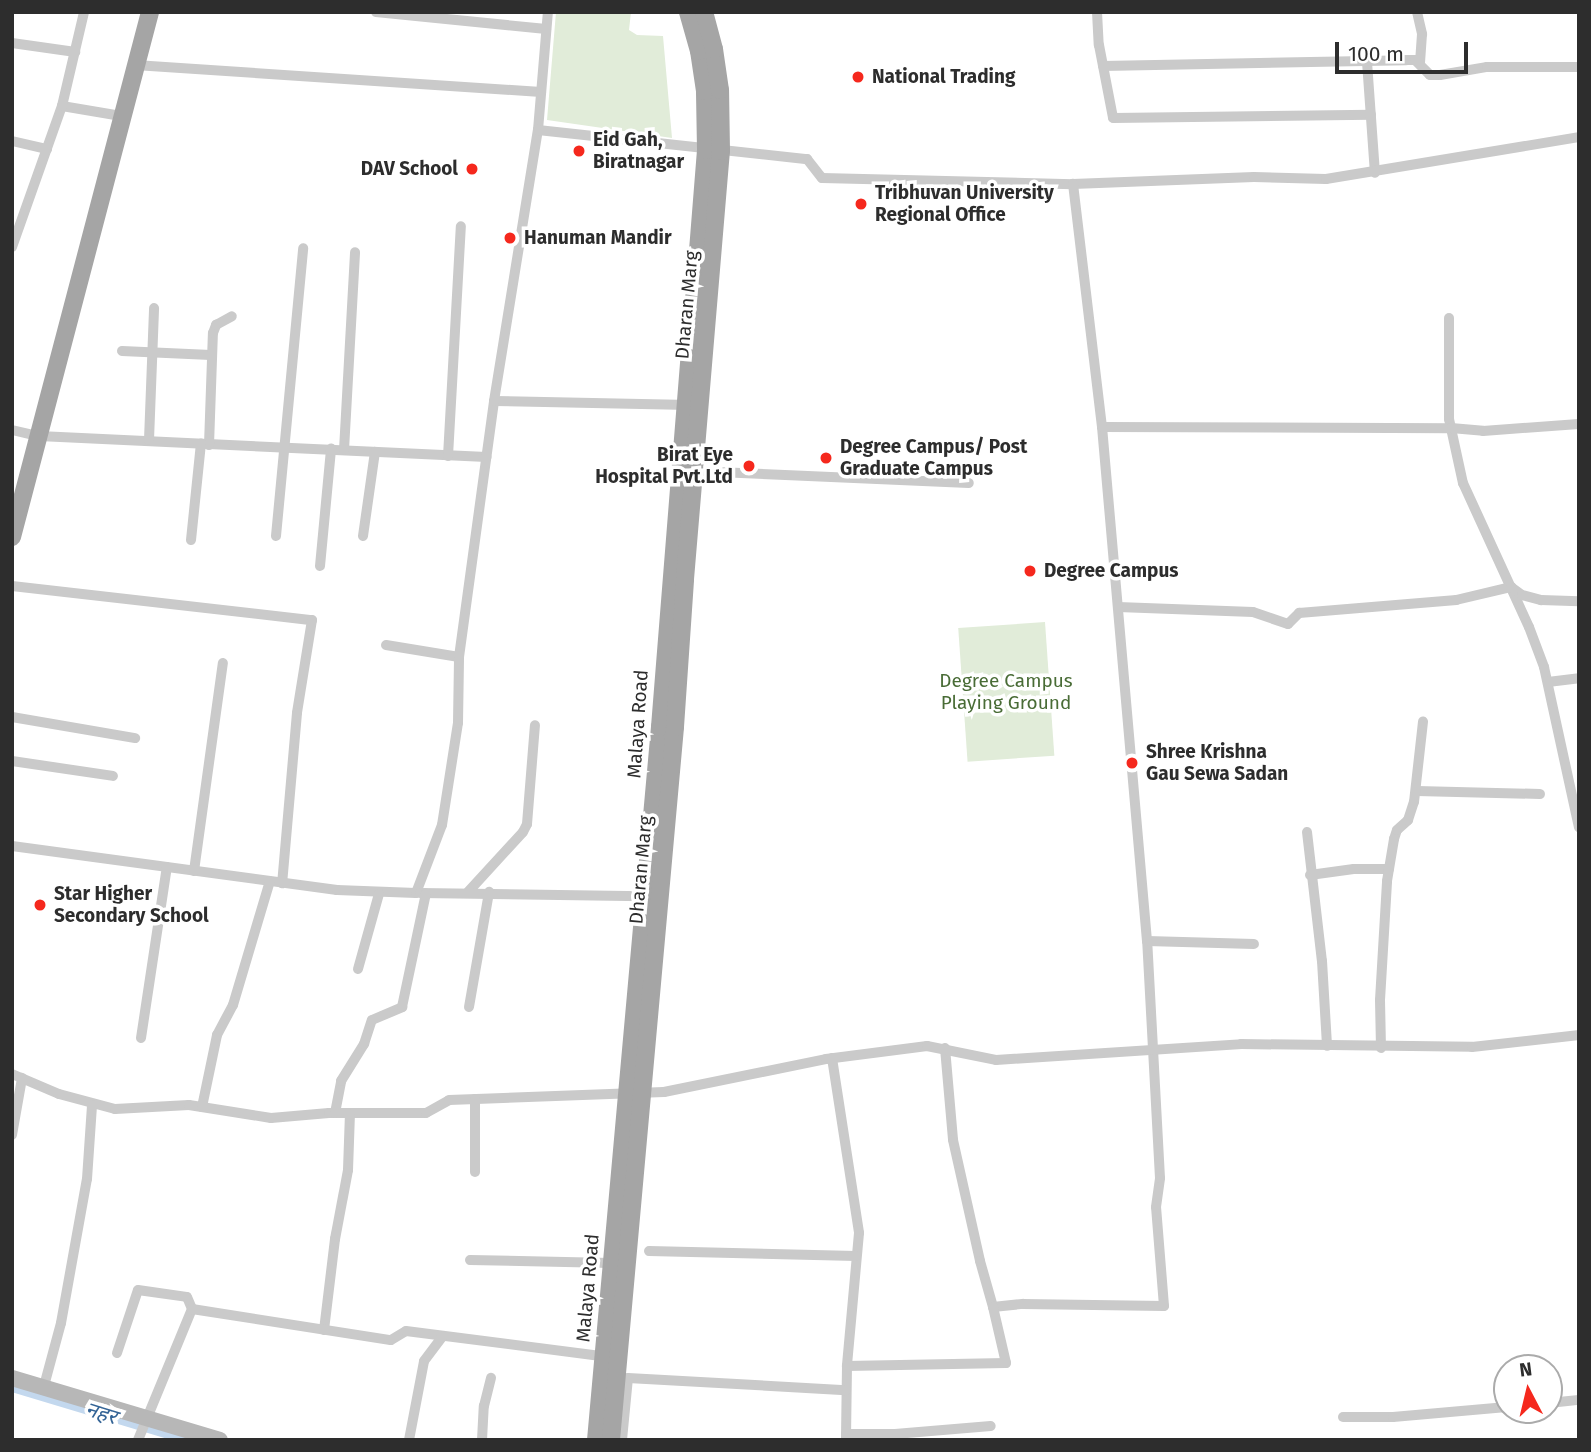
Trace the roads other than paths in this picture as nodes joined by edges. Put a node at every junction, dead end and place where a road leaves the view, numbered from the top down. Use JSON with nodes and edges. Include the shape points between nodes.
{"nodes":[{"id":1,"x":84,"y":12,"type":"edge"},
{"id":2,"x":150,"y":12,"type":"edge"},
{"id":3,"x":376,"y":12,"type":"edge"},
{"id":4,"x":548,"y":12,"type":"edge"},
{"id":5,"x":688,"y":12,"type":"edge"},
{"id":6,"x":704,"y":12,"type":"edge"},
{"id":7,"x":1097,"y":12,"type":"edge"},
{"id":8,"x":1417,"y":12,"type":"edge"},
{"id":9,"x":546,"y":29,"type":"junction"},
{"id":10,"x":12,"y":43,"type":"edge"},
{"id":11,"x":75,"y":52,"type":"junction"},
{"id":12,"x":1367,"y":62,"type":"junction"},
{"id":13,"x":1420,"y":64,"type":"junction"},
{"id":14,"x":135,"y":65,"type":"junction"},
{"id":15,"x":1103,"y":66,"type":"junction"},
{"id":16,"x":1579,"y":67,"type":"edge"},
{"id":17,"x":541,"y":92,"type":"junction"},
{"id":18,"x":62,"y":106,"type":"junction"},
{"id":19,"x":1371,"y":115,"type":"junction"},
{"id":20,"x":121,"y":116,"type":"junction"},
{"id":21,"x":538,"y":130,"type":"junction"},
{"id":22,"x":1579,"y":137,"type":"edge"},
{"id":23,"x":12,"y":141,"type":"edge"},
{"id":24,"x":47,"y":149,"type":"junction"},
{"id":25,"x":714,"y":150,"type":"junction"},
{"id":26,"x":1375,"y":173,"type":"junction"},
{"id":27,"x":1073,"y":184,"type":"junction"},
{"id":28,"x":461,"y":226,"type":"dead end"},
{"id":29,"x":13,"y":243,"type":"edge"},
{"id":30,"x":303,"y":248,"type":"dead end"},
{"id":31,"x":355,"y":252,"type":"dead end"},
{"id":32,"x":154,"y":308,"type":"dead end"},
{"id":33,"x":232,"y":316,"type":"dead end"},
{"id":34,"x":1449,"y":318,"type":"dead end"},
{"id":35,"x":122,"y":351,"type":"dead end"},
{"id":36,"x":151,"y":352,"type":"junction"},
{"id":37,"x":211,"y":355,"type":"junction"},
{"id":38,"x":494,"y":401,"type":"junction"},
{"id":39,"x":693,"y":405,"type":"junction"},
{"id":40,"x":1579,"y":424,"type":"edge"},
{"id":41,"x":1102,"y":427,"type":"junction"},
{"id":42,"x":1451,"y":428,"type":"junction"},
{"id":43,"x":12,"y":430,"type":"edge"},
{"id":44,"x":39,"y":436,"type":"junction"},
{"id":45,"x":149,"y":440,"type":"junction"},
{"id":46,"x":205,"y":444,"type":"junction"},
{"id":47,"x":284,"y":447,"type":"junction"},
{"id":48,"x":331,"y":449,"type":"junction"},
{"id":49,"x":344,"y":450,"type":"junction"},
{"id":50,"x":375,"y":452,"type":"junction"},
{"id":51,"x":448,"y":456,"type":"junction"},
{"id":52,"x":487,"y":457,"type":"junction"},
{"id":53,"x":695,"y":471,"type":"junction"},
{"id":54,"x":969,"y":483,"type":"dead end"},
{"id":55,"x":276,"y":536,"type":"dead end"},
{"id":56,"x":363,"y":536,"type":"dead end"},
{"id":57,"x":12,"y":537,"type":"edge"},
{"id":58,"x":191,"y":540,"type":"dead end"},
{"id":59,"x":320,"y":566,"type":"dead end"},
{"id":60,"x":12,"y":586,"type":"edge"},
{"id":61,"x":1511,"y":587,"type":"junction"},
{"id":62,"x":1579,"y":601,"type":"edge"},
{"id":63,"x":1118,"y":607,"type":"junction"},
{"id":64,"x":386,"y":645,"type":"dead end"},
{"id":65,"x":459,"y":657,"type":"junction"},
{"id":66,"x":223,"y":663,"type":"dead end"},
{"id":67,"x":1579,"y":678,"type":"edge"},
{"id":68,"x":1548,"y":682,"type":"junction"},
{"id":69,"x":12,"y":717,"type":"edge"},
{"id":70,"x":1423,"y":722,"type":"dead end"},
{"id":71,"x":535,"y":724,"type":"dead end"},
{"id":72,"x":135,"y":738,"type":"dead end"},
{"id":73,"x":12,"y":761,"type":"edge"},
{"id":74,"x":113,"y":776,"type":"dead end"},
{"id":75,"x":1417,"y":791,"type":"junction"},
{"id":76,"x":1540,"y":794,"type":"dead end"},
{"id":77,"x":1579,"y":827,"type":"edge"},
{"id":78,"x":1307,"y":832,"type":"dead end"},
{"id":79,"x":12,"y":846,"type":"edge"},
{"id":80,"x":655,"y":865,"type":"junction"},
{"id":81,"x":167,"y":867,"type":"junction"},
{"id":82,"x":1389,"y":869,"type":"junction"},
{"id":83,"x":194,"y":871,"type":"junction"},
{"id":84,"x":1310,"y":875,"type":"junction"},
{"id":85,"x":276,"y":882,"type":"junction"},
{"id":86,"x":468,"y":892,"type":"junction"},
{"id":87,"x":489,"y":892,"type":"junction"},
{"id":88,"x":421,"y":893,"type":"junction"},
{"id":89,"x":379,"y":894,"type":"junction"},
{"id":90,"x":644,"y":896,"type":"junction"},
{"id":91,"x":1147,"y":941,"type":"junction"},
{"id":92,"x":1254,"y":944,"type":"dead end"},
{"id":93,"x":358,"y":969,"type":"dead end"},
{"id":94,"x":468,"y":1007,"type":"dead end"},
{"id":95,"x":1579,"y":1035,"type":"edge"},
{"id":96,"x":141,"y":1038,"type":"dead end"},
{"id":97,"x":1327,"y":1046,"type":"junction"},
{"id":98,"x":1154,"y":1047,"type":"junction"},
{"id":99,"x":945,"y":1048,"type":"junction"},
{"id":100,"x":1381,"y":1048,"type":"junction"},
{"id":101,"x":832,"y":1058,"type":"junction"},
{"id":102,"x":17,"y":1076,"type":"edge"},
{"id":103,"x":634,"y":1092,"type":"junction"},
{"id":104,"x":475,"y":1099,"type":"junction"},
{"id":105,"x":92,"y":1105,"type":"junction"},
{"id":106,"x":202,"y":1107,"type":"junction"},
{"id":107,"x":335,"y":1113,"type":"junction"},
{"id":108,"x":350,"y":1114,"type":"junction"},
{"id":109,"x":12,"y":1135,"type":"edge"},
{"id":110,"x":475,"y":1172,"type":"dead end"},
{"id":111,"x":649,"y":1251,"type":"dead end"},
{"id":112,"x":856,"y":1256,"type":"junction"},
{"id":113,"x":470,"y":1260,"type":"dead end"},
{"id":114,"x":611,"y":1263,"type":"junction"},
{"id":115,"x":993,"y":1307,"type":"junction"},
{"id":116,"x":192,"y":1309,"type":"junction"},
{"id":117,"x":324,"y":1329,"type":"junction"},
{"id":118,"x":443,"y":1336,"type":"junction"},
{"id":119,"x":117,"y":1353,"type":"dead end"},
{"id":120,"x":610,"y":1358,"type":"junction"},
{"id":121,"x":847,"y":1366,"type":"junction"},
{"id":122,"x":12,"y":1378,"type":"edge"},
{"id":123,"x":491,"y":1378,"type":"dead end"},
{"id":124,"x":44,"y":1386,"type":"junction"},
{"id":125,"x":846,"y":1390,"type":"junction"},
{"id":126,"x":1493,"y":1408,"type":"edge"},
{"id":127,"x":145,"y":1416,"type":"junction"},
{"id":128,"x":1343,"y":1417,"type":"dead end"},
{"id":129,"x":991,"y":1426,"type":"dead end"},
{"id":130,"x":138,"y":1436,"type":"edge"},
{"id":131,"x":846,"y":1437,"type":"edge"},
{"id":132,"x":220,"y":1440,"type":"edge"},
{"id":133,"x":409,"y":1440,"type":"edge"},
{"id":134,"x":482,"y":1440,"type":"edge"},
{"id":135,"x":596,"y":1440,"type":"edge"},
{"id":136,"x":611,"y":1440,"type":"edge"},
{"id":137,"x":622,"y":1440,"type":"edge"}],
"edges":[{"from":1,"to":11,"type":"street"},
{"from":2,"to":14,"type":"main road"},
{"from":3,"to":9,"type":"street"},
{"from":4,"to":9,"type":"street"},
{"from":5,"to":25,"type":"main road","via":[[699,51]]},
{"from":6,"to":25,"type":"main road","name":"Dharan Marg","via":[[720,90]]},
{"from":7,"to":15,"type":"street"},
{"from":8,"to":13,"type":"street","via":[[1422,34]]},
{"from":9,"to":17,"type":"street"},
{"from":10,"to":11,"type":"street"},
{"from":11,"to":18,"type":"street"},
{"from":12,"to":13,"type":"street"},
{"from":12,"to":15,"type":"street"},
{"from":12,"to":19,"type":"street"},
{"from":13,"to":16,"type":"street","via":[[1430,75],[1487,67]]},
{"from":14,"to":17,"type":"street"},
{"from":14,"to":20,"type":"main road"},
{"from":15,"to":19,"type":"street","via":[[1113,118]]},
{"from":17,"to":21,"type":"street"},
{"from":18,"to":20,"type":"street"},
{"from":18,"to":24,"type":"street"},
{"from":19,"to":26,"type":"street"},
{"from":20,"to":44,"type":"main road"},
{"from":21,"to":25,"type":"street"},
{"from":21,"to":38,"type":"street"},
{"from":22,"to":26,"type":"street"},
{"from":23,"to":24,"type":"street"},
{"from":24,"to":29,"type":"street"},
{"from":25,"to":27,"type":"street","via":[[807,159],[822,178]]},
{"from":25,"to":39,"type":"main road","name":"Dharan Marg"},
{"from":26,"to":27,"type":"street","via":[[1326,179]]},
{"from":27,"to":41,"type":"street"},
{"from":28,"to":51,"type":"street"},
{"from":30,"to":47,"type":"street"},
{"from":31,"to":49,"type":"street"},
{"from":32,"to":36,"type":"street"},
{"from":33,"to":37,"type":"street","via":[[216,325]]},
{"from":34,"to":42,"type":"street"},
{"from":35,"to":36,"type":"street"},
{"from":36,"to":37,"type":"street"},
{"from":36,"to":45,"type":"street"},
{"from":37,"to":46,"type":"street"},
{"from":38,"to":39,"type":"street"},
{"from":38,"to":52,"type":"street"},
{"from":39,"to":53,"type":"main road","name":"Dharan Marg"},
{"from":39,"to":80,"type":"main road","name":"Malaya Road"},
{"from":40,"to":42,"type":"street","via":[[1483,431]]},
{"from":41,"to":42,"type":"street"},
{"from":41,"to":63,"type":"street"},
{"from":42,"to":61,"type":"street","via":[[1463,483]]},
{"from":43,"to":44,"type":"street"},
{"from":44,"to":45,"type":"street"},
{"from":44,"to":57,"type":"main road"},
{"from":45,"to":46,"type":"street"},
{"from":46,"to":47,"type":"street"},
{"from":46,"to":58,"type":"street"},
{"from":47,"to":48,"type":"street"},
{"from":47,"to":55,"type":"street"},
{"from":48,"to":49,"type":"street"},
{"from":48,"to":59,"type":"street"},
{"from":49,"to":50,"type":"street"},
{"from":50,"to":51,"type":"street"},
{"from":50,"to":56,"type":"street"},
{"from":51,"to":52,"type":"street"},
{"from":52,"to":65,"type":"street"},
{"from":53,"to":54,"type":"street"},
{"from":53,"to":80,"type":"main road","name":"Dharan Marg"},
{"from":60,"to":85,"type":"street","via":[[312,620]]},
{"from":61,"to":62,"type":"street","via":[[1541,600]]},
{"from":61,"to":63,"type":"street","via":[[1456,600],[1299,613],[1288,624],[1253,612]]},
{"from":61,"to":68,"type":"street"},
{"from":63,"to":91,"type":"street"},
{"from":64,"to":65,"type":"street"},
{"from":65,"to":88,"type":"street","via":[[458,723],[442,825]]},
{"from":66,"to":83,"type":"street"},
{"from":67,"to":68,"type":"street"},
{"from":68,"to":77,"type":"street"},
{"from":69,"to":72,"type":"street"},
{"from":70,"to":75,"type":"street"},
{"from":71,"to":86,"type":"street","via":[[527,824]]},
{"from":73,"to":74,"type":"street"},
{"from":75,"to":76,"type":"street"},
{"from":75,"to":82,"type":"street","via":[[1411,814],[1394,839]]},
{"from":78,"to":84,"type":"street"},
{"from":79,"to":81,"type":"street"},
{"from":80,"to":90,"type":"main road","name":"Malaya Road"},
{"from":80,"to":103,"type":"main road","name":"Dharan Marg"},
{"from":81,"to":83,"type":"street"},
{"from":81,"to":96,"type":"street"},
{"from":82,"to":84,"type":"street"},
{"from":82,"to":100,"type":"street"},
{"from":83,"to":85,"type":"street"},
{"from":84,"to":97,"type":"street"},
{"from":85,"to":89,"type":"street"},
{"from":85,"to":106,"type":"street","via":[[233,1005],[217,1035]]},
{"from":86,"to":87,"type":"street"},
{"from":86,"to":88,"type":"street"},
{"from":87,"to":90,"type":"street"},
{"from":87,"to":94,"type":"street"},
{"from":88,"to":89,"type":"street"},
{"from":88,"to":107,"type":"street","via":[[401,1007],[372,1020],[364,1044],[341,1082]]},
{"from":89,"to":93,"type":"street"},
{"from":90,"to":103,"type":"main road","name":"Malaya Road"},
{"from":91,"to":92,"type":"street"},
{"from":91,"to":98,"type":"street"},
{"from":95,"to":100,"type":"street","via":[[1501,1046]]},
{"from":97,"to":98,"type":"street"},
{"from":97,"to":100,"type":"street"},
{"from":98,"to":99,"type":"street","via":[[996,1059]]},
{"from":98,"to":115,"type":"street","via":[[1160,1178],[1156,1207],[1164,1306]]},
{"from":99,"to":101,"type":"street","via":[[927,1046]]},
{"from":99,"to":115,"type":"street","via":[[953,1140]]},
{"from":101,"to":103,"type":"street","via":[[664,1092]]},
{"from":101,"to":112,"type":"street","via":[[859,1233]]},
{"from":102,"to":105,"type":"street"},
{"from":102,"to":109,"type":"street"},
{"from":103,"to":104,"type":"street"},
{"from":103,"to":114,"type":"main road","name":"Malaya Road"},
{"from":103,"to":120,"type":"main road","name":"Dharan Marg"},
{"from":104,"to":108,"type":"street","via":[[449,1100],[426,1113]]},
{"from":104,"to":110,"type":"street"},
{"from":105,"to":106,"type":"street","via":[[115,1109]]},
{"from":105,"to":124,"type":"street","via":[[87,1179],[61,1323]]},
{"from":106,"to":107,"type":"street","via":[[271,1118]]},
{"from":107,"to":108,"type":"street"},
{"from":108,"to":117,"type":"street","via":[[348,1170]]},
{"from":111,"to":112,"type":"street"},
{"from":112,"to":121,"type":"street"},
{"from":113,"to":114,"type":"street"},
{"from":114,"to":120,"type":"main road","name":"Malaya Road"},
{"from":115,"to":121,"type":"street","via":[[1006,1363]]},
{"from":116,"to":117,"type":"street"},
{"from":116,"to":119,"type":"street","via":[[187,1297],[138,1290]]},
{"from":116,"to":127,"type":"street"},
{"from":117,"to":118,"type":"street","via":[[391,1340],[406,1331]]},
{"from":118,"to":120,"type":"street"},
{"from":118,"to":133,"type":"street","via":[[424,1361]]},
{"from":120,"to":135,"type":"main road","name":"Malaya Road"},
{"from":120,"to":136,"type":"main road","name":"Dharan Marg"},
{"from":121,"to":125,"type":"street"},
{"from":122,"to":124,"type":"street"},
{"from":123,"to":134,"type":"street"},
{"from":124,"to":127,"type":"street"},
{"from":125,"to":131,"type":"street"},
{"from":125,"to":137,"type":"street","via":[[628,1378]]},
{"from":126,"to":128,"type":"street","via":[[1393,1418]]},
{"from":127,"to":130,"type":"street"},
{"from":127,"to":132,"type":"street"},
{"from":129,"to":131,"type":"street"}]}
